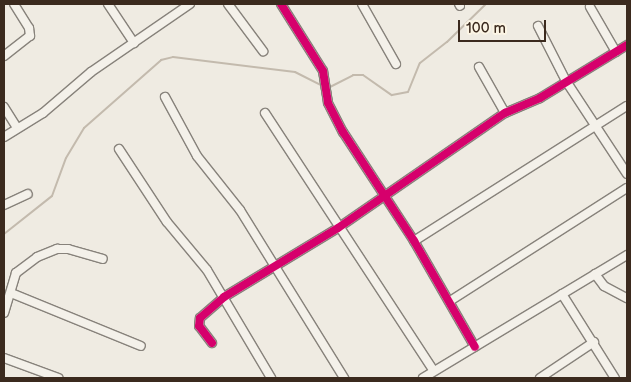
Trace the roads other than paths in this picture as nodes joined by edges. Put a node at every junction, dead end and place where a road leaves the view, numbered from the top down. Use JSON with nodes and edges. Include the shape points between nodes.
{"nodes":[{"id":1,"x":14,"y":4,"type":"edge"},
{"id":2,"x":108,"y":4,"type":"edge"},
{"id":3,"x":190,"y":4,"type":"edge"},
{"id":4,"x":228,"y":4,"type":"edge"},
{"id":5,"x":281,"y":4,"type":"edge"},
{"id":6,"x":362,"y":4,"type":"edge"},
{"id":7,"x":590,"y":7,"type":"dead end"},
{"id":8,"x":538,"y":26,"type":"dead end"},
{"id":9,"x":134,"y":43,"type":"junction"},
{"id":10,"x":627,"y":45,"type":"edge"},
{"id":11,"x":263,"y":51,"type":"dead end"},
{"id":12,"x":616,"y":52,"type":"junction"},
{"id":13,"x":4,"y":56,"type":"edge"},
{"id":14,"x":396,"y":64,"type":"dead end"},
{"id":15,"x":479,"y":67,"type":"dead end"},
{"id":16,"x":566,"y":81,"type":"junction"},
{"id":17,"x":165,"y":97,"type":"dead end"},
{"id":18,"x":627,"y":106,"type":"edge"},
{"id":19,"x":4,"y":108,"type":"edge"},
{"id":20,"x":265,"y":113,"type":"dead end"},
{"id":21,"x":506,"y":113,"type":"junction"},
{"id":22,"x":595,"y":125,"type":"junction"},
{"id":23,"x":16,"y":128,"type":"junction"},
{"id":24,"x":4,"y":137,"type":"edge"},
{"id":25,"x":119,"y":149,"type":"dead end"},
{"id":26,"x":627,"y":174,"type":"edge"},
{"id":27,"x":627,"y":188,"type":"edge"},
{"id":28,"x":28,"y":194,"type":"dead end"},
{"id":29,"x":384,"y":195,"type":"junction"},
{"id":30,"x":4,"y":205,"type":"edge"},
{"id":31,"x":338,"y":228,"type":"junction"},
{"id":32,"x":414,"y":241,"type":"junction"},
{"id":33,"x":627,"y":255,"type":"edge"},
{"id":34,"x":103,"y":259,"type":"dead end"},
{"id":35,"x":274,"y":268,"type":"junction"},
{"id":36,"x":595,"y":274,"type":"junction"},
{"id":37,"x":11,"y":293,"type":"junction"},
{"id":38,"x":562,"y":294,"type":"junction"},
{"id":39,"x":224,"y":297,"type":"junction"},
{"id":40,"x":627,"y":298,"type":"edge"},
{"id":41,"x":450,"y":301,"type":"junction"},
{"id":42,"x":4,"y":313,"type":"edge"},
{"id":43,"x":594,"y":342,"type":"junction"},
{"id":44,"x":212,"y":343,"type":"dead end"},
{"id":45,"x":141,"y":346,"type":"dead end"},
{"id":46,"x":475,"y":347,"type":"junction"},
{"id":47,"x":4,"y":358,"type":"edge"},
{"id":48,"x":434,"y":371,"type":"junction"},
{"id":49,"x":58,"y":378,"type":"edge"},
{"id":50,"x":271,"y":378,"type":"edge"},
{"id":51,"x":344,"y":378,"type":"edge"},
{"id":52,"x":423,"y":378,"type":"edge"},
{"id":53,"x":540,"y":378,"type":"edge"},
{"id":54,"x":615,"y":378,"type":"edge"}],
"edges":[{"from":1,"to":13,"type":"street","via":[[29,28],[30,36]]},
{"from":2,"to":9,"type":"street"},
{"from":3,"to":9,"type":"street"},
{"from":4,"to":11,"type":"street"},
{"from":5,"to":29,"type":"street","via":[[323,71],[328,102],[343,132]]},
{"from":6,"to":14,"type":"street"},
{"from":7,"to":12,"type":"street"},
{"from":8,"to":16,"type":"street"},
{"from":9,"to":23,"type":"street","via":[[91,72],[42,113]]},
{"from":10,"to":12,"type":"street"},
{"from":12,"to":16,"type":"street"},
{"from":15,"to":21,"type":"street"},
{"from":16,"to":21,"type":"street","via":[[540,98]]},
{"from":16,"to":22,"type":"street"},
{"from":17,"to":35,"type":"street","via":[[197,156],[240,210]]},
{"from":18,"to":22,"type":"street"},
{"from":19,"to":23,"type":"street"},
{"from":20,"to":31,"type":"street"},
{"from":21,"to":29,"type":"street","via":[[448,155]]},
{"from":22,"to":26,"type":"street"},
{"from":22,"to":32,"type":"street"},
{"from":23,"to":24,"type":"street"},
{"from":25,"to":39,"type":"street","via":[[167,222],[193,250]]},
{"from":27,"to":41,"type":"street"},
{"from":28,"to":30,"type":"street"},
{"from":29,"to":31,"type":"street"},
{"from":29,"to":32,"type":"street"},
{"from":31,"to":35,"type":"street"},
{"from":31,"to":48,"type":"street"},
{"from":32,"to":41,"type":"street"},
{"from":33,"to":36,"type":"street"},
{"from":34,"to":37,"type":"street","via":[[68,249],[49,252],[20,268]]},
{"from":35,"to":39,"type":"street"},
{"from":35,"to":51,"type":"street"},
{"from":36,"to":38,"type":"street"},
{"from":36,"to":40,"type":"street","via":[[610,291]]},
{"from":37,"to":42,"type":"street"},
{"from":37,"to":45,"type":"street"},
{"from":38,"to":43,"type":"street"},
{"from":38,"to":46,"type":"street"},
{"from":39,"to":44,"type":"street","via":[[200,318],[199,326]]},
{"from":39,"to":50,"type":"street"},
{"from":41,"to":46,"type":"street"},
{"from":43,"to":53,"type":"street"},
{"from":43,"to":54,"type":"street"},
{"from":46,"to":48,"type":"street"},
{"from":47,"to":49,"type":"street"},
{"from":48,"to":52,"type":"street"}]}
